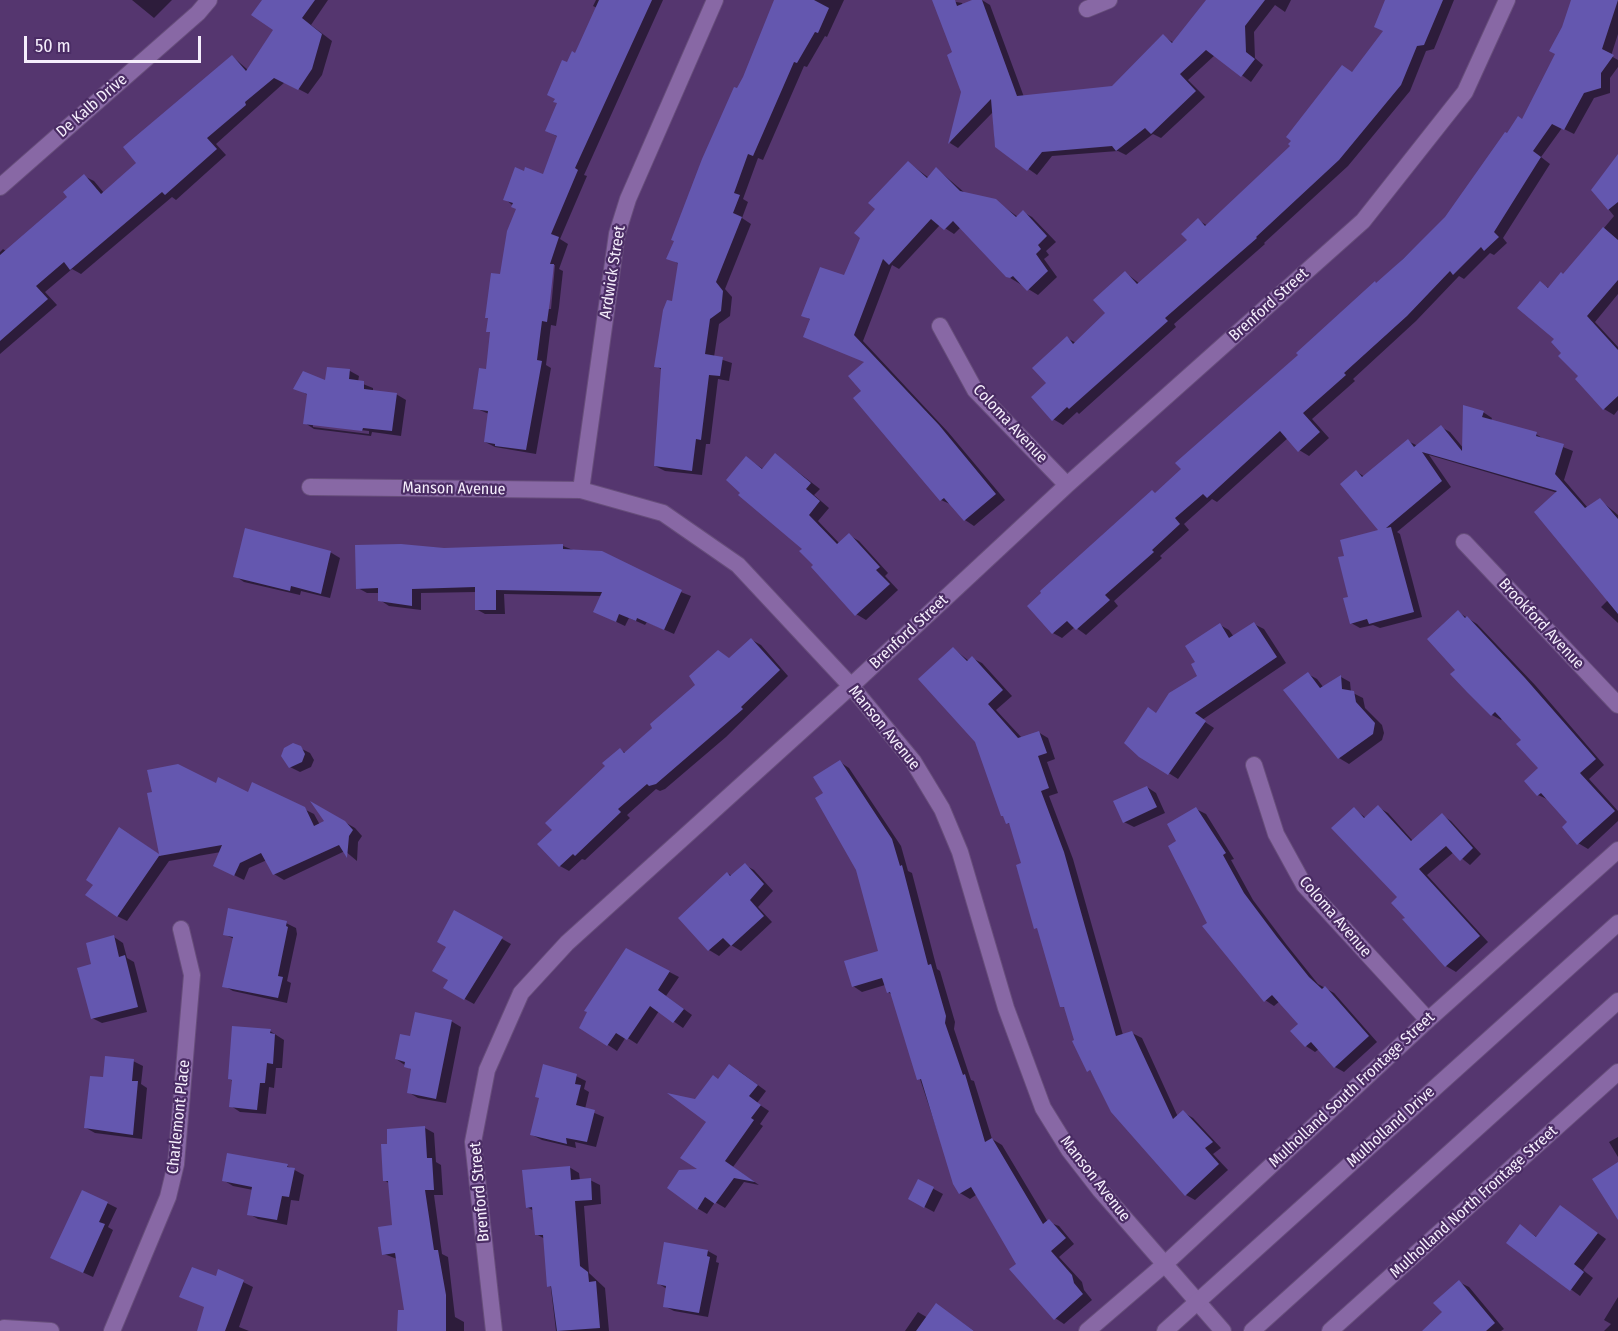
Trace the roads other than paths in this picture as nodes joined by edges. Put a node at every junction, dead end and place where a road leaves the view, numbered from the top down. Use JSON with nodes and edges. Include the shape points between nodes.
{"nodes":[{"id":1,"x":208,"y":0,"type":"edge"},
{"id":2,"x":715,"y":0,"type":"edge"},
{"id":3,"x":1109,"y":0,"type":"edge"},
{"id":4,"x":1507,"y":0,"type":"edge"},
{"id":5,"x":1087,"y":9,"type":"dead end"},
{"id":6,"x":0,"y":187,"type":"edge"},
{"id":7,"x":940,"y":326,"type":"dead end"},
{"id":8,"x":1067,"y":485,"type":"junction"},
{"id":9,"x":310,"y":487,"type":"dead end"},
{"id":10,"x":581,"y":490,"type":"junction"},
{"id":11,"x":1464,"y":542,"type":"dead end"},
{"id":12,"x":851,"y":686,"type":"junction"},
{"id":13,"x":1618,"y":705,"type":"edge"},
{"id":14,"x":1254,"y":765,"type":"dead end"},
{"id":15,"x":1618,"y":850,"type":"edge"},
{"id":16,"x":1618,"y":923,"type":"edge"},
{"id":17,"x":181,"y":929,"type":"dead end"},
{"id":18,"x":1618,"y":1001,"type":"edge"},
{"id":19,"x":1428,"y":1020,"type":"junction"},
{"id":20,"x":1618,"y":1072,"type":"edge"},
{"id":21,"x":1165,"y":1264,"type":"junction"},
{"id":22,"x":1198,"y":1301,"type":"junction"},
{"id":23,"x":4,"y":1328,"type":"dead end"},
{"id":24,"x":51,"y":1331,"type":"edge"},
{"id":25,"x":112,"y":1331,"type":"edge"},
{"id":26,"x":494,"y":1331,"type":"edge"},
{"id":27,"x":1087,"y":1331,"type":"edge"},
{"id":28,"x":1164,"y":1331,"type":"edge"},
{"id":29,"x":1223,"y":1331,"type":"edge"},
{"id":30,"x":1251,"y":1331,"type":"edge"},
{"id":31,"x":1330,"y":1331,"type":"edge"}],
"edges":[{"from":1,"to":6,"type":"street","name":"De Kalb Drive"},
{"from":2,"to":10,"type":"street","name":"Ardwick Street","via":[[628,199],[617,234]]},
{"from":3,"to":5,"type":"street"},
{"from":4,"to":8,"type":"street","name":"Brenford Street","via":[[1465,92],[1363,221]]},
{"from":7,"to":8,"type":"street","name":"Coloma Avenue","via":[[975,390]]},
{"from":8,"to":12,"type":"street","name":"Brenford Street"},
{"from":9,"to":10,"type":"street","name":"Manson Avenue"},
{"from":10,"to":12,"type":"street","name":"Manson Avenue","via":[[663,513],[738,565]]},
{"from":11,"to":13,"type":"street","name":"Brookford Avenue"},
{"from":12,"to":21,"type":"street","name":"Manson Avenue","via":[[913,761],[942,809],[960,852],[1006,1008],[1043,1108],[1100,1190]]},
{"from":12,"to":26,"type":"street","name":"Brenford Street","via":[[567,943],[521,993],[487,1070],[474,1142]]},
{"from":14,"to":19,"type":"street","name":"Coloma Avenue","via":[[1276,834],[1304,885]]},
{"from":15,"to":19,"type":"street","name":"Mulholland South Frontage Street"},
{"from":16,"to":22,"type":"street","name":"Mulholland Drive"},
{"from":17,"to":25,"type":"street","name":"Charlemont Place","via":[[192,975],[176,1164],[168,1197]]},
{"from":18,"to":30,"type":"street"},
{"from":19,"to":21,"type":"street","name":"Mulholland South Frontage Street"},
{"from":20,"to":31,"type":"street","name":"Mulholland North Frontage Street"},
{"from":21,"to":22,"type":"street","name":"Manson Avenue"},
{"from":21,"to":27,"type":"street","name":"Mulholland South Frontage Street"},
{"from":22,"to":28,"type":"street","name":"Mulholland Drive"},
{"from":22,"to":29,"type":"street","name":"Manson Avenue"},
{"from":23,"to":24,"type":"street"}]}
